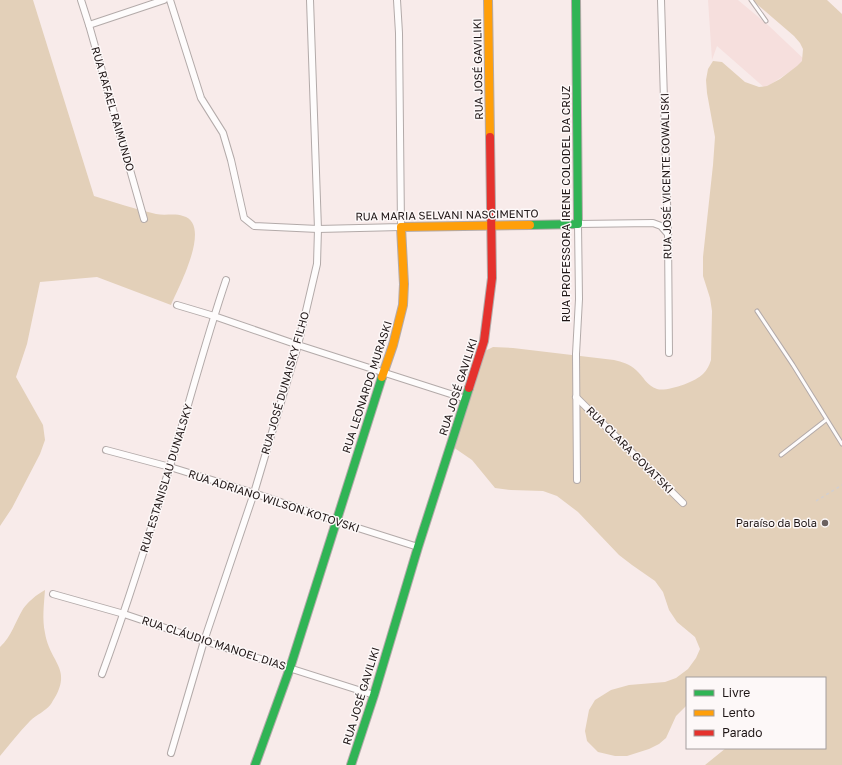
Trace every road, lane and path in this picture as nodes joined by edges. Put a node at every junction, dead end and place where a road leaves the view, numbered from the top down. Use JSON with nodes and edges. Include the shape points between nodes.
{"nodes":[{"id":1,"x":81,"y":0,"type":"edge"},
{"id":2,"x":164,"y":0,"type":"edge"},
{"id":3,"x":170,"y":0,"type":"edge"},
{"id":4,"x":310,"y":0,"type":"edge"},
{"id":5,"x":397,"y":0,"type":"edge"},
{"id":6,"x":488,"y":0,"type":"edge"},
{"id":7,"x":576,"y":0,"type":"edge"},
{"id":8,"x":662,"y":0,"type":"edge"},
{"id":9,"x":751,"y":0,"type":"edge"},
{"id":10,"x":766,"y":21,"type":"dead end"},
{"id":11,"x":89,"y":26,"type":"junction"},
{"id":12,"x":144,"y":219,"type":"dead end"},
{"id":13,"x":578,"y":224,"type":"junction"},
{"id":14,"x":490,"y":225,"type":"junction"},
{"id":15,"x":401,"y":227,"type":"junction"},
{"id":16,"x":318,"y":229,"type":"junction"},
{"id":17,"x":668,"y":234,"type":"junction"},
{"id":18,"x":226,"y":280,"type":"dead end"},
{"id":19,"x":176,"y":305,"type":"dead end"},
{"id":20,"x":757,"y":311,"type":"dead end"},
{"id":21,"x":214,"y":316,"type":"junction"},
{"id":22,"x":298,"y":345,"type":"junction"},
{"id":23,"x":669,"y":353,"type":"dead end"},
{"id":24,"x":383,"y":373,"type":"junction"},
{"id":25,"x":576,"y":398,"type":"junction"},
{"id":26,"x":466,"y":399,"type":"junction"},
{"id":27,"x":826,"y":420,"type":"junction"},
{"id":28,"x":842,"y":444,"type":"edge"},
{"id":29,"x":106,"y":450,"type":"dead end"},
{"id":30,"x":781,"y":455,"type":"dead end"},
{"id":31,"x":170,"y":467,"type":"junction"},
{"id":32,"x":577,"y":480,"type":"dead end"},
{"id":33,"x":842,"y":485,"type":"edge"},
{"id":34,"x":254,"y":493,"type":"junction"},
{"id":35,"x":816,"y":501,"type":"dead end"},
{"id":36,"x":683,"y":503,"type":"dead end"},
{"id":37,"x":336,"y":521,"type":"junction"},
{"id":38,"x":418,"y":547,"type":"junction"},
{"id":39,"x":53,"y":594,"type":"dead end"},
{"id":40,"x":124,"y":614,"type":"junction"},
{"id":41,"x":204,"y":641,"type":"junction"},
{"id":42,"x":290,"y":668,"type":"junction"},
{"id":43,"x":102,"y":674,"type":"dead end"},
{"id":44,"x":374,"y":695,"type":"junction"},
{"id":45,"x":171,"y":753,"type":"dead end"},
{"id":46,"x":255,"y":765,"type":"edge"},
{"id":47,"x":350,"y":765,"type":"edge"}],
"edges":[{"from":1,"to":11,"type":"street","name":"RUA RAFAEL RAIMUNDO"},
{"from":2,"to":11,"type":"street"},
{"from":3,"to":16,"type":"street","name":"RUA MARIA SELVANI NASCIMENTO","via":[[201,98],[223,133],[244,218],[254,226]]},
{"from":4,"to":16,"type":"street","name":"RUA JOSÉ DUNAISKY FILHO"},
{"from":5,"to":15,"type":"street","name":"RUA LEONARDO MURASKI"},
{"from":6,"to":14,"type":"street","name":"RUA JOSÉ GAVILIKI"},
{"from":7,"to":13,"type":"street","name":"RUA PROFESSORA IRENE COLODEL DA CRUZ"},
{"from":8,"to":17,"type":"street","name":"RUA JOSÉ VICENTE GOWALISKI"},
{"from":9,"to":10,"type":"lane"},
{"from":11,"to":12,"type":"street","name":"RUA RAFAEL RAIMUNDO"},
{"from":13,"to":14,"type":"street","name":"RUA MARIA SELVANI NASCIMENTO"},
{"from":13,"to":17,"type":"street","name":"RUA MARIA SELVANI NASCIMENTO","via":[[653,223],[661,226]]},
{"from":13,"to":25,"type":"street","name":"RUA PROFESSORA IRENE COLODEL DA CRUZ"},
{"from":14,"to":15,"type":"street","name":"RUA MARIA SELVANI NASCIMENTO"},
{"from":14,"to":26,"type":"street","name":"RUA JOSÉ GAVILIKI","via":[[492,278],[484,341]]},
{"from":15,"to":16,"type":"street","name":"RUA MARIA SELVANI NASCIMENTO"},
{"from":15,"to":24,"type":"street","name":"RUA LEONARDO MURASKI","via":[[403,305]]},
{"from":16,"to":22,"type":"street","name":"RUA JOSÉ DUNAISKY FILHO","via":[[317,264]]},
{"from":17,"to":23,"type":"street","name":"RUA JOSÉ VICENTE GOWALISKI"},
{"from":18,"to":21,"type":"street","name":"RUA ESTANISLAU DUNALSKY"},
{"from":19,"to":21,"type":"street"},
{"from":20,"to":27,"type":"lane"},
{"from":21,"to":22,"type":"street"},
{"from":21,"to":31,"type":"street","name":"RUA ESTANISLAU DUNALSKY"},
{"from":22,"to":24,"type":"street"},
{"from":22,"to":34,"type":"street","name":"RUA JOSÉ DUNAISKY FILHO"},
{"from":24,"to":26,"type":"street"},
{"from":24,"to":37,"type":"street","name":"RUA LEONARDO MURASKI"},
{"from":25,"to":32,"type":"street","name":"RUA PROFESSORA IRENE COLODEL DA CRUZ"},
{"from":25,"to":36,"type":"street","name":"RUA CLARA GOVATSKI"},
{"from":26,"to":38,"type":"street","name":"RUA JOSÉ GAVILIKI"},
{"from":27,"to":28,"type":"lane"},
{"from":27,"to":30,"type":"lane"},
{"from":29,"to":31,"type":"street","name":"RUA ADRIANO WILSON KOTOVSKI"},
{"from":31,"to":34,"type":"street","name":"RUA ADRIANO WILSON KOTOVSKI"},
{"from":31,"to":40,"type":"street","name":"RUA ESTANISLAU DUNALSKY"},
{"from":33,"to":35,"type":"path"},
{"from":34,"to":37,"type":"street","name":"RUA ADRIANO WILSON KOTOVSKI"},
{"from":34,"to":41,"type":"street","name":"RUA JOSÉ DUNAISKY FILHO"},
{"from":37,"to":38,"type":"street","name":"RUA ADRIANO WILSON KOTOVSKI"},
{"from":37,"to":42,"type":"street","name":"RUA LEONARDO MURASKI"},
{"from":38,"to":44,"type":"street","name":"RUA JOSÉ GAVILIKI"},
{"from":39,"to":40,"type":"street","name":"RUA CLÁUDIO MANOEL DIAS"},
{"from":40,"to":41,"type":"street","name":"RUA CLÁUDIO MANOEL DIAS"},
{"from":40,"to":43,"type":"street","name":"RUA ESTANISLAU DUNALSKY"},
{"from":41,"to":42,"type":"street","name":"RUA CLÁUDIO MANOEL DIAS"},
{"from":41,"to":45,"type":"street","name":"RUA JOSÉ DUNAISKY FILHO"},
{"from":42,"to":44,"type":"street","name":"RUA CLÁUDIO MANOEL DIAS"},
{"from":42,"to":46,"type":"street","name":"RUA LEONARDO MURASKI"},
{"from":44,"to":47,"type":"street","name":"RUA JOSÉ GAVILIKI"}]}
